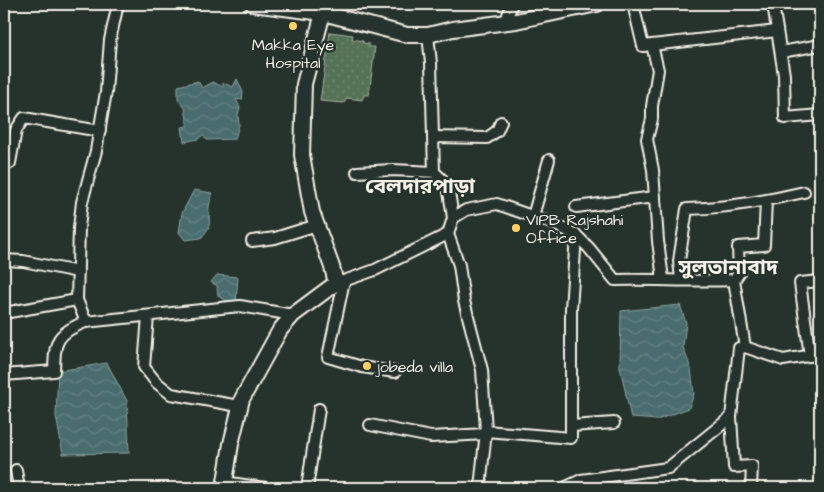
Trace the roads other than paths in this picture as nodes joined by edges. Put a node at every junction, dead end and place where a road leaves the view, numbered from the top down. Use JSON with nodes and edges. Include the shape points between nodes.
{"nodes":[{"id":1,"x":118,"y":4,"type":"edge"},
{"id":2,"x":253,"y":4,"type":"edge"},
{"id":3,"x":512,"y":4,"type":"edge"},
{"id":4,"x":598,"y":4,"type":"edge"},
{"id":5,"x":633,"y":4,"type":"edge"},
{"id":6,"x":773,"y":4,"type":"edge"},
{"id":7,"x":322,"y":8,"type":"edge"},
{"id":8,"x":505,"y":23,"type":"junction"},
{"id":9,"x":777,"y":31,"type":"junction"},
{"id":10,"x":428,"y":35,"type":"junction"},
{"id":11,"x":652,"y":45,"type":"junction"},
{"id":12,"x":820,"y":46,"type":"edge"},
{"id":13,"x":781,"y":52,"type":"junction"},
{"id":14,"x":820,"y":115,"type":"edge"},
{"id":15,"x":501,"y":122,"type":"dead end"},
{"id":16,"x":100,"y":130,"type":"junction"},
{"id":17,"x":433,"y":137,"type":"junction"},
{"id":18,"x":549,"y":160,"type":"dead end"},
{"id":19,"x":4,"y":162,"type":"edge"},
{"id":20,"x":357,"y":172,"type":"dead end"},
{"id":21,"x":434,"y":172,"type":"junction"},
{"id":22,"x":804,"y":192,"type":"dead end"},
{"id":23,"x":655,"y":197,"type":"junction"},
{"id":24,"x":766,"y":201,"type":"junction"},
{"id":25,"x":576,"y":207,"type":"dead end"},
{"id":26,"x":533,"y":216,"type":"junction"},
{"id":27,"x":453,"y":218,"type":"junction"},
{"id":28,"x":317,"y":225,"type":"junction"},
{"id":29,"x":448,"y":234,"type":"junction"},
{"id":30,"x":576,"y":235,"type":"junction"},
{"id":31,"x":252,"y":241,"type":"dead end"},
{"id":32,"x":4,"y":260,"type":"edge"},
{"id":33,"x":78,"y":272,"type":"junction"},
{"id":34,"x":663,"y":279,"type":"junction"},
{"id":35,"x":680,"y":280,"type":"junction"},
{"id":36,"x":734,"y":280,"type":"junction"},
{"id":37,"x":820,"y":281,"type":"edge"},
{"id":38,"x":340,"y":282,"type":"junction"},
{"id":39,"x":77,"y":300,"type":"junction"},
{"id":40,"x":4,"y":313,"type":"edge"},
{"id":41,"x":293,"y":315,"type":"junction"},
{"id":42,"x":148,"y":316,"type":"junction"},
{"id":43,"x":85,"y":322,"type":"junction"},
{"id":44,"x":745,"y":348,"type":"junction"},
{"id":45,"x":815,"y":355,"type":"edge"},
{"id":46,"x":395,"y":372,"type":"dead end"},
{"id":47,"x":4,"y":375,"type":"edge"},
{"id":48,"x":239,"y":406,"type":"junction"},
{"id":49,"x":319,"y":409,"type":"dead end"},
{"id":50,"x":731,"y":417,"type":"junction"},
{"id":51,"x":614,"y":423,"type":"dead end"},
{"id":52,"x":370,"y":425,"type":"dead end"},
{"id":53,"x":571,"y":426,"type":"junction"},
{"id":54,"x":486,"y":433,"type":"junction"},
{"id":55,"x":16,"y":470,"type":"dead end"},
{"id":56,"x":224,"y":485,"type":"edge"},
{"id":57,"x":19,"y":488,"type":"edge"},
{"id":58,"x":264,"y":488,"type":"edge"},
{"id":59,"x":307,"y":488,"type":"edge"},
{"id":60,"x":480,"y":488,"type":"edge"},
{"id":61,"x":564,"y":488,"type":"edge"},
{"id":62,"x":751,"y":488,"type":"edge"}],
"edges":[{"from":1,"to":16,"type":"street","via":[[110,40]]},
{"from":2,"to":7,"type":"main road"},
{"from":3,"to":8,"type":"street"},
{"from":4,"to":8,"type":"main road"},
{"from":5,"to":11,"type":"street","via":[[643,46]]},
{"from":6,"to":9,"type":"street"},
{"from":7,"to":10,"type":"main road","via":[[407,36]]},
{"from":7,"to":28,"type":"main road","via":[[304,84],[303,110],[302,155]]},
{"from":8,"to":10,"type":"main road"},
{"from":9,"to":11,"type":"street"},
{"from":9,"to":13,"type":"street"},
{"from":10,"to":17,"type":"street"},
{"from":11,"to":23,"type":"street","via":[[658,70],[647,139],[654,170]]},
{"from":12,"to":13,"type":"street"},
{"from":13,"to":14,"type":"street","via":[[784,118]]},
{"from":15,"to":17,"type":"street","via":[[497,131],[487,138]]},
{"from":16,"to":19,"type":"street","via":[[24,118],[16,130],[10,162]]},
{"from":16,"to":33,"type":"street","via":[[82,202],[78,228]]},
{"from":17,"to":21,"type":"street"},
{"from":18,"to":26,"type":"street"},
{"from":20,"to":21,"type":"street"},
{"from":21,"to":27,"type":"street","via":[[448,185]]},
{"from":22,"to":24,"type":"street"},
{"from":23,"to":25,"type":"street"},
{"from":23,"to":34,"type":"street"},
{"from":24,"to":35,"type":"street","via":[[687,209],[679,261]]},
{"from":24,"to":36,"type":"street","via":[[764,245],[738,247],[739,273]]},
{"from":26,"to":27,"type":"street","via":[[497,204],[466,210]]},
{"from":26,"to":30,"type":"street"},
{"from":27,"to":29,"type":"street"},
{"from":28,"to":31,"type":"street"},
{"from":28,"to":38,"type":"main road"},
{"from":29,"to":38,"type":"street","via":[[375,270]]},
{"from":29,"to":54,"type":"street","via":[[459,265],[464,301],[482,370]]},
{"from":30,"to":34,"type":"street","via":[[614,280]]},
{"from":30,"to":53,"type":"street","via":[[571,308]]},
{"from":32,"to":33,"type":"street"},
{"from":33,"to":39,"type":"street"},
{"from":34,"to":35,"type":"street"},
{"from":35,"to":36,"type":"street"},
{"from":36,"to":44,"type":"street"},
{"from":37,"to":45,"type":"street","via":[[800,283]]},
{"from":38,"to":41,"type":"main road"},
{"from":38,"to":46,"type":"street","via":[[328,357]]},
{"from":39,"to":40,"type":"street"},
{"from":39,"to":43,"type":"street"},
{"from":41,"to":42,"type":"street","via":[[240,306]]},
{"from":41,"to":48,"type":"main road","via":[[280,330]]},
{"from":42,"to":43,"type":"street"},
{"from":42,"to":48,"type":"street","via":[[144,367],[156,382],[171,394]]},
{"from":43,"to":47,"type":"street","via":[[59,338],[54,371]]},
{"from":44,"to":45,"type":"street","via":[[783,360]]},
{"from":44,"to":50,"type":"street","via":[[739,348]]},
{"from":48,"to":56,"type":"main road"},
{"from":49,"to":59,"type":"street"},
{"from":50,"to":61,"type":"street","via":[[668,468],[581,480]]},
{"from":50,"to":62,"type":"street","via":[[734,467],[752,466]]},
{"from":51,"to":53,"type":"street"},
{"from":52,"to":54,"type":"street","via":[[431,437]]},
{"from":53,"to":54,"type":"street","via":[[571,438]]},
{"from":54,"to":60,"type":"street"},
{"from":55,"to":57,"type":"street"},
{"from":56,"to":58,"type":"street"}]}
